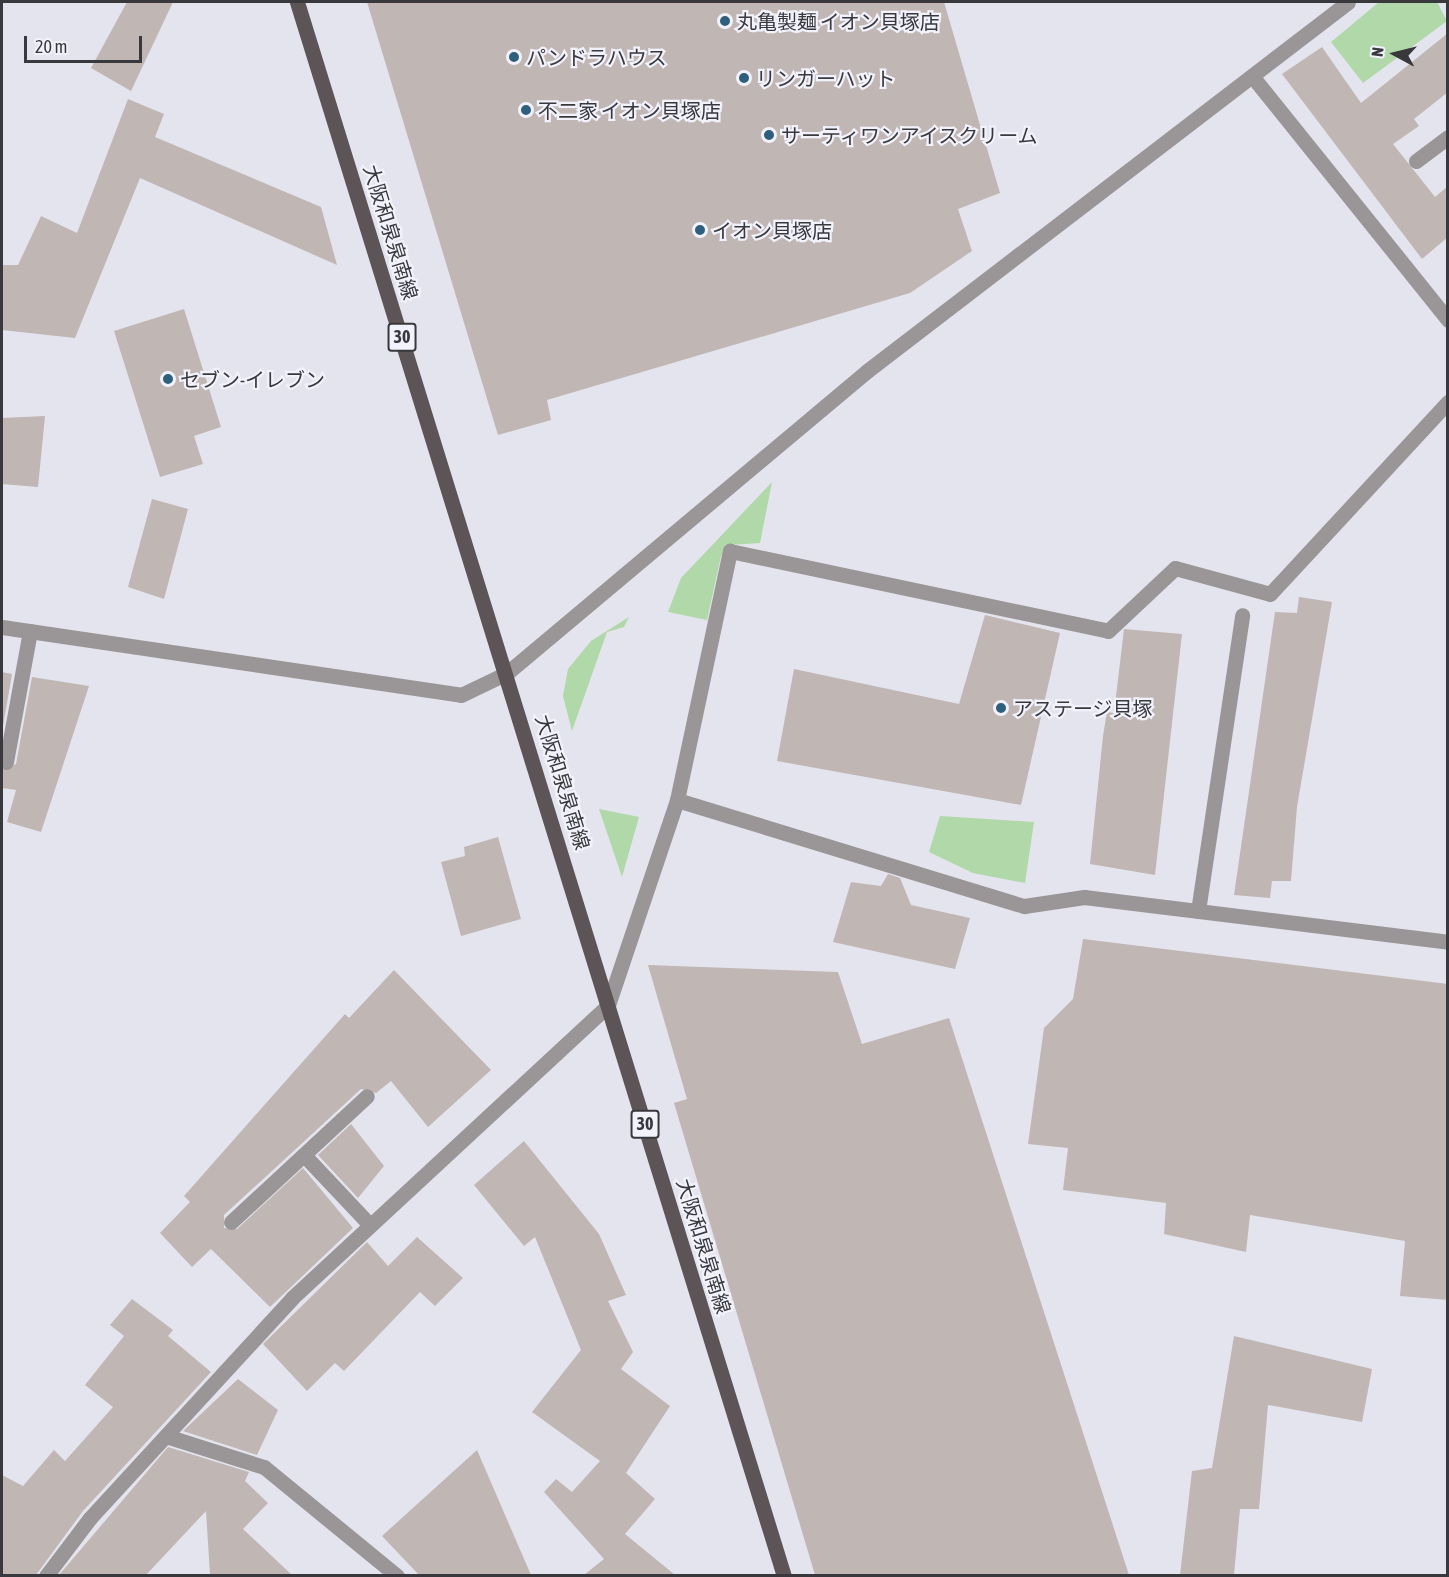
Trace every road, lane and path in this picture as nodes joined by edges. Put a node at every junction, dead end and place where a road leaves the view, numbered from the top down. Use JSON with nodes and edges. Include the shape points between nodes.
{"nodes":[{"id":1,"x":297,"y":2,"type":"edge"},
{"id":2,"x":1348,"y":2,"type":"edge"},
{"id":3,"x":1252,"y":76,"type":"junction"},
{"id":4,"x":1448,"y":137,"type":"edge"},
{"id":5,"x":1416,"y":161,"type":"dead end"},
{"id":6,"x":1448,"y":320,"type":"edge"},
{"id":7,"x":1448,"y":402,"type":"edge"},
{"id":8,"x":1242,"y":615,"type":"dead end"},
{"id":9,"x":2,"y":627,"type":"edge"},
{"id":10,"x":30,"y":631,"type":"junction"},
{"id":11,"x":507,"y":673,"type":"junction"},
{"id":12,"x":6,"y":762,"type":"dead end"},
{"id":13,"x":677,"y":800,"type":"junction"},
{"id":14,"x":1198,"y":911,"type":"junction"},
{"id":15,"x":1448,"y":942,"type":"edge"},
{"id":16,"x":608,"y":1005,"type":"junction"},
{"id":17,"x":367,"y":1096,"type":"dead end"},
{"id":18,"x":304,"y":1155,"type":"junction"},
{"id":19,"x":231,"y":1222,"type":"dead end"},
{"id":20,"x":370,"y":1225,"type":"junction"},
{"id":21,"x":166,"y":1436,"type":"junction"},
{"id":22,"x":46,"y":1575,"type":"edge"},
{"id":23,"x":397,"y":1575,"type":"edge"},
{"id":24,"x":784,"y":1575,"type":"edge"}],
"edges":[{"from":1,"to":11,"type":"main road","name":"大阪和泉泉南線","number":"30"},
{"from":2,"to":3,"type":"street"},
{"from":3,"to":6,"type":"street"},
{"from":3,"to":11,"type":"street","via":[[867,371]]},
{"from":4,"to":5,"type":"street"},
{"from":7,"to":13,"type":"street","via":[[1270,594],[1175,568],[1108,631],[730,551]]},
{"from":8,"to":14,"type":"street"},
{"from":9,"to":10,"type":"street"},
{"from":10,"to":11,"type":"street","via":[[460,695]]},
{"from":10,"to":12,"type":"street"},
{"from":11,"to":16,"type":"main road","name":"大阪和泉泉南線","number":"30"},
{"from":13,"to":14,"type":"street","via":[[1023,906],[1084,897]]},
{"from":13,"to":16,"type":"street"},
{"from":14,"to":15,"type":"street"},
{"from":16,"to":20,"type":"street"},
{"from":16,"to":24,"type":"main road","name":"大阪和泉泉南線","number":"30"},
{"from":17,"to":18,"type":"street"},
{"from":18,"to":19,"type":"street"},
{"from":18,"to":20,"type":"street"},
{"from":20,"to":21,"type":"street","via":[[292,1298]]},
{"from":21,"to":22,"type":"street"},
{"from":21,"to":23,"type":"street","via":[[264,1467]]}]}
